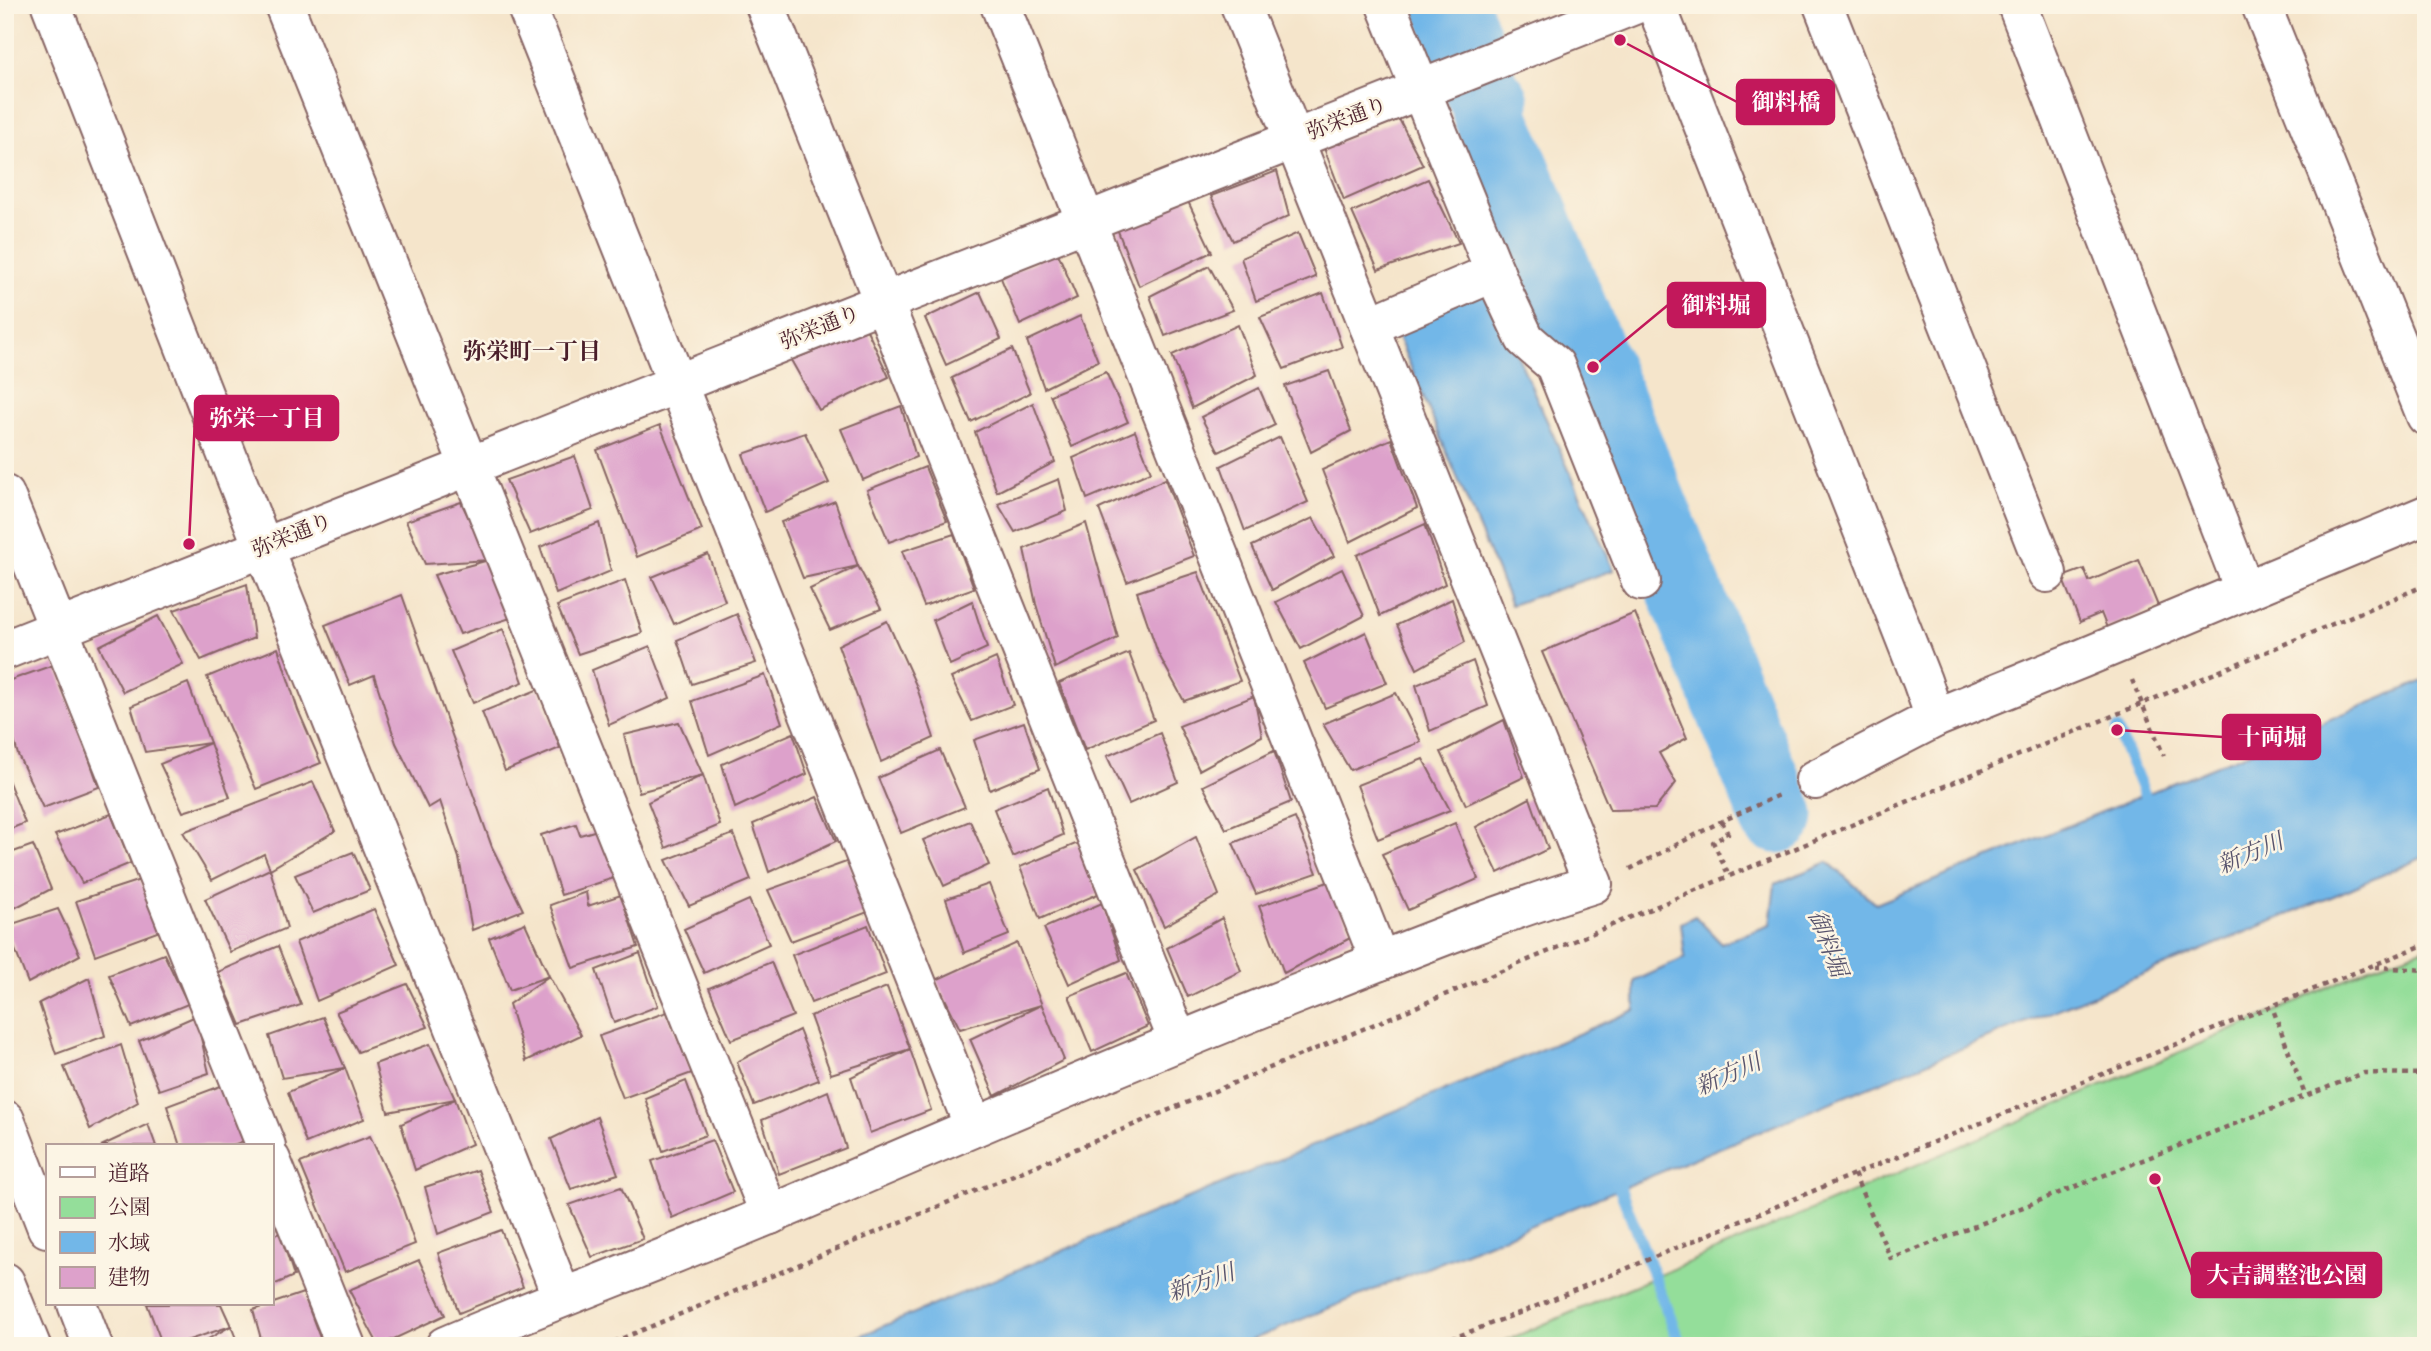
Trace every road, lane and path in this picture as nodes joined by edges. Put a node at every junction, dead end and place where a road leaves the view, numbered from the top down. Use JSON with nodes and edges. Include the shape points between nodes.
{"nodes":[{"id":1,"x":51,"y":5,"type":"edge"},
{"id":2,"x":284,"y":5,"type":"edge"},
{"id":3,"x":526,"y":5,"type":"edge"},
{"id":4,"x":765,"y":5,"type":"edge"},
{"id":5,"x":1000,"y":5,"type":"edge"},
{"id":6,"x":1240,"y":5,"type":"edge"},
{"id":7,"x":1386,"y":5,"type":"edge"},
{"id":8,"x":1634,"y":5,"type":"edge"},
{"id":9,"x":1656,"y":5,"type":"edge"},
{"id":10,"x":1823,"y":5,"type":"edge"},
{"id":11,"x":2018,"y":5,"type":"edge"},
{"id":12,"x":2261,"y":5,"type":"edge"},
{"id":13,"x":1429,"y":86,"type":"junction"},
{"id":14,"x":1294,"y":139,"type":"junction"},
{"id":15,"x":1086,"y":222,"type":"junction"},
{"id":16,"x":1495,"y":272,"type":"junction"},
{"id":17,"x":883,"y":302,"type":"junction"},
{"id":18,"x":1369,"y":326,"type":"junction"},
{"id":19,"x":677,"y":383,"type":"junction"},
{"id":20,"x":2426,"y":416,"type":"edge"},
{"id":21,"x":469,"y":466,"type":"junction"},
{"id":22,"x":5,"y":495,"type":"edge"},
{"id":23,"x":2426,"y":515,"type":"edge"},
{"id":24,"x":263,"y":547,"type":"junction"},
{"id":25,"x":2046,"y":573,"type":"dead end"},
{"id":26,"x":1641,"y":581,"type":"dead end"},
{"id":27,"x":2426,"y":585,"type":"edge"},
{"id":28,"x":2244,"y":589,"type":"junction"},
{"id":29,"x":58,"y":628,"type":"junction"},
{"id":30,"x":5,"y":650,"type":"edge"},
{"id":31,"x":2142,"y":703,"type":"junction"},
{"id":32,"x":1935,"y":718,"type":"junction"},
{"id":33,"x":2164,"y":756,"type":"dead end"},
{"id":34,"x":1798,"y":787,"type":"joint"},
{"id":35,"x":1722,"y":821,"type":"junction"},
{"id":36,"x":1729,"y":876,"type":"junction"},
{"id":37,"x":1593,"y":884,"type":"junction"},
{"id":38,"x":2426,"y":944,"type":"edge"},
{"id":39,"x":1380,"y":961,"type":"junction"},
{"id":40,"x":2371,"y":967,"type":"junction"},
{"id":41,"x":2426,"y":970,"type":"edge"},
{"id":42,"x":2274,"y":1012,"type":"dead end"},
{"id":43,"x":1178,"y":1041,"type":"junction"},
{"id":44,"x":2426,"y":1074,"type":"edge"},
{"id":45,"x":2305,"y":1096,"type":"junction"},
{"id":46,"x":5,"y":1120,"type":"edge"},
{"id":47,"x":974,"y":1127,"type":"junction"},
{"id":48,"x":265,"y":1144,"type":"edge"},
{"id":49,"x":273,"y":1165,"type":"edge"},
{"id":50,"x":1854,"y":1174,"type":"junction"},
{"id":51,"x":770,"y":1215,"type":"junction"},
{"id":52,"x":46,"y":1225,"type":"edge"},
{"id":53,"x":5,"y":1282,"type":"edge"},
{"id":54,"x":562,"y":1297,"type":"junction"},
{"id":55,"x":78,"y":1306,"type":"edge"},
{"id":56,"x":1454,"y":1336,"type":"junction"},
{"id":57,"x":31,"y":1346,"type":"edge"},
{"id":58,"x":93,"y":1346,"type":"edge"},
{"id":59,"x":346,"y":1346,"type":"edge"},
{"id":60,"x":445,"y":1346,"type":"edge"},
{"id":61,"x":604,"y":1346,"type":"edge"},
{"id":62,"x":1432,"y":1346,"type":"edge"},
{"id":63,"x":1458,"y":1346,"type":"edge"}],
"edges":[{"from":1,"to":24,"type":"street"},
{"from":2,"to":21,"type":"street"},
{"from":3,"to":19,"type":"street"},
{"from":4,"to":17,"type":"street"},
{"from":5,"to":15,"type":"street"},
{"from":6,"to":14,"type":"street"},
{"from":7,"to":13,"type":"street"},
{"from":8,"to":13,"type":"street","name":"弥栄通り"},
{"from":9,"to":32,"type":"street"},
{"from":10,"to":25,"type":"street"},
{"from":11,"to":28,"type":"street"},
{"from":12,"to":20,"type":"street"},
{"from":13,"to":14,"type":"street","name":"弥栄通り"},
{"from":13,"to":16,"type":"street"},
{"from":14,"to":15,"type":"street","name":"弥栄通り"},
{"from":14,"to":18,"type":"street"},
{"from":15,"to":17,"type":"street","name":"弥栄通り"},
{"from":15,"to":39,"type":"street"},
{"from":16,"to":18,"type":"street"},
{"from":16,"to":26,"type":"street","via":[[1525,339],[1555,365]]},
{"from":17,"to":19,"type":"street","name":"弥栄通り"},
{"from":17,"to":43,"type":"street"},
{"from":18,"to":37,"type":"street"},
{"from":19,"to":21,"type":"street","name":"弥栄通り"},
{"from":19,"to":47,"type":"street"},
{"from":21,"to":24,"type":"street","name":"弥栄通り"},
{"from":21,"to":51,"type":"street"},
{"from":22,"to":29,"type":"street"},
{"from":23,"to":28,"type":"street"},
{"from":24,"to":29,"type":"street","name":"弥栄通り"},
{"from":24,"to":54,"type":"street"},
{"from":27,"to":31,"type":"path"},
{"from":28,"to":32,"type":"street"},
{"from":29,"to":30,"type":"street","name":"弥栄通り"},
{"from":29,"to":48,"type":"street"},
{"from":31,"to":33,"type":"path"},
{"from":31,"to":36,"type":"path"},
{"from":32,"to":34,"type":"street"},
{"from":34,"to":35,"type":"path"},
{"from":35,"to":36,"type":"path","via":[[1728,834],[1713,842]]},
{"from":35,"to":37,"type":"path"},
{"from":36,"to":61,"type":"path"},
{"from":37,"to":39,"type":"street"},
{"from":38,"to":40,"type":"path"},
{"from":39,"to":43,"type":"street"},
{"from":40,"to":41,"type":"path"},
{"from":40,"to":50,"type":"path"},
{"from":42,"to":45,"type":"path"},
{"from":43,"to":47,"type":"street"},
{"from":44,"to":45,"type":"path","via":[[2364,1073]]},
{"from":45,"to":50,"type":"path","via":[[1891,1259]]},
{"from":46,"to":52,"type":"street"},
{"from":47,"to":51,"type":"street"},
{"from":49,"to":59,"type":"street"},
{"from":50,"to":56,"type":"path"},
{"from":51,"to":54,"type":"street"},
{"from":53,"to":57,"type":"street"},
{"from":54,"to":60,"type":"street"},
{"from":55,"to":58,"type":"street"},
{"from":56,"to":62,"type":"path"},
{"from":56,"to":63,"type":"path"}]}
